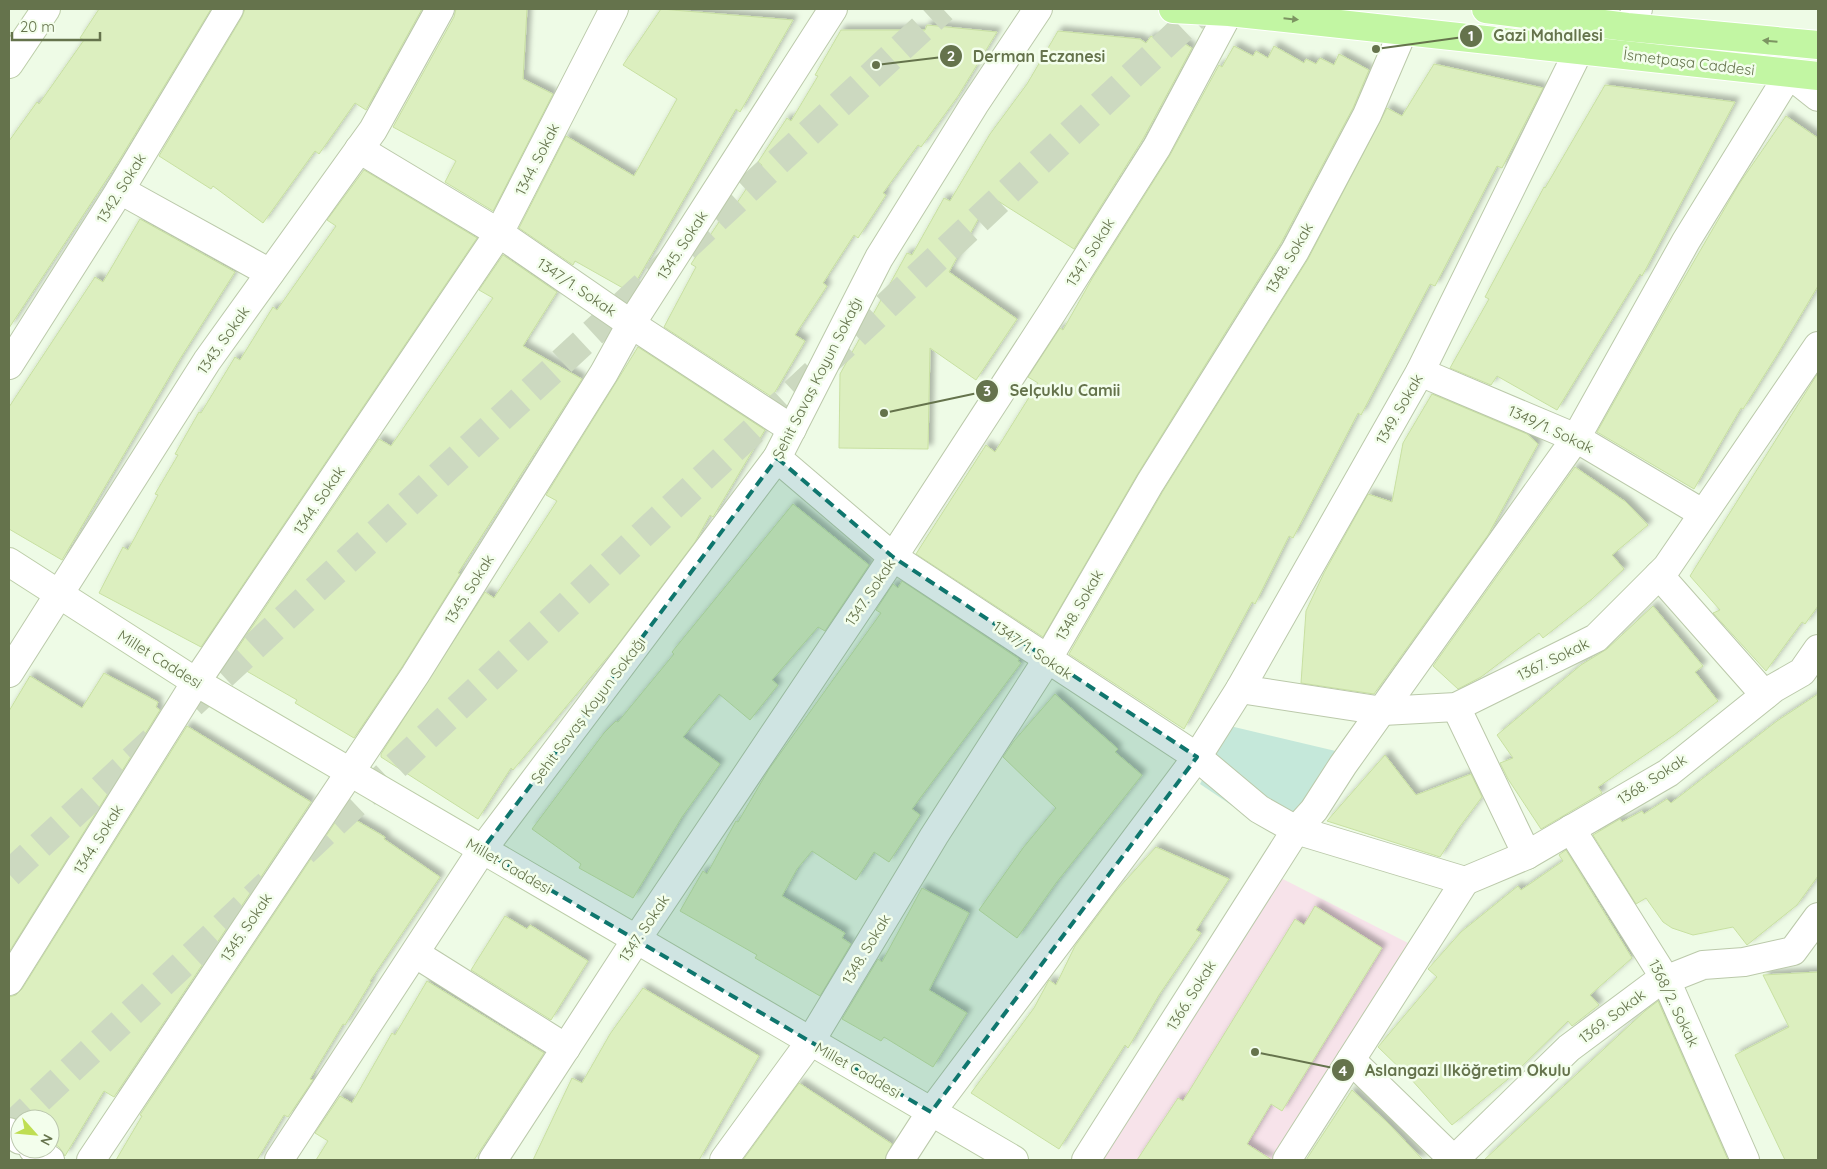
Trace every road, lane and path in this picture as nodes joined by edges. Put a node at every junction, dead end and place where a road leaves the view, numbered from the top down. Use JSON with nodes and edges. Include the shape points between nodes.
{"nodes":[{"id":1,"x":46,"y":9,"type":"edge"},
{"id":2,"x":229,"y":9,"type":"edge"},
{"id":3,"x":440,"y":9,"type":"edge"},
{"id":4,"x":614,"y":9,"type":"edge"},
{"id":5,"x":832,"y":9,"type":"edge"},
{"id":6,"x":1038,"y":9,"type":"edge"},
{"id":7,"x":1173,"y":9,"type":"edge"},
{"id":8,"x":1486,"y":9,"type":"edge"},
{"id":9,"x":1230,"y":10,"type":"edge"},
{"id":10,"x":1632,"y":18,"type":"edge"},
{"id":11,"x":1403,"y":31,"type":"junction"},
{"id":12,"x":1818,"y":45,"type":"edge"},
{"id":13,"x":1579,"y":50,"type":"junction"},
{"id":14,"x":9,"y":64,"type":"edge"},
{"id":15,"x":1789,"y":74,"type":"junction"},
{"id":16,"x":1818,"y":76,"type":"edge"},
{"id":17,"x":1818,"y":97,"type":"edge"},
{"id":18,"x":359,"y":149,"type":"junction"},
{"id":19,"x":120,"y":190,"type":"junction"},
{"id":20,"x":499,"y":233,"type":"junction"},
{"id":21,"x":270,"y":273,"type":"junction"},
{"id":22,"x":632,"y":324,"type":"junction"},
{"id":23,"x":1818,"y":346,"type":"edge"},
{"id":24,"x":9,"y":365,"type":"edge"},
{"id":25,"x":1420,"y":372,"type":"junction"},
{"id":26,"x":792,"y":429,"type":"junction"},
{"id":27,"x":1576,"y":438,"type":"junction"},
{"id":28,"x":777,"y":458,"type":"junction"},
{"id":29,"x":1702,"y":513,"type":"junction"},
{"id":30,"x":893,"y":557,"type":"junction"},
{"id":31,"x":9,"y":562,"type":"edge"},
{"id":32,"x":1659,"y":575,"type":"junction"},
{"id":33,"x":60,"y":595,"type":"junction"},
{"id":34,"x":1818,"y":649,"type":"edge"},
{"id":35,"x":1047,"y":660,"type":"junction"},
{"id":36,"x":9,"y":673,"type":"edge"},
{"id":37,"x":1810,"y":677,"type":"edge"},
{"id":38,"x":196,"y":682,"type":"junction"},
{"id":39,"x":1240,"y":689,"type":"junction"},
{"id":40,"x":1765,"y":695,"type":"junction"},
{"id":41,"x":1456,"y":707,"type":"junction"},
{"id":42,"x":1383,"y":711,"type":"junction"},
{"id":43,"x":1197,"y":757,"type":"junction"},
{"id":44,"x":349,"y":772,"type":"junction"},
{"id":45,"x":1572,"y":829,"type":"junction"},
{"id":46,"x":1296,"y":830,"type":"junction"},
{"id":47,"x":482,"y":850,"type":"junction"},
{"id":48,"x":1527,"y":855,"type":"junction"},
{"id":49,"x":1465,"y":881,"type":"junction"},
{"id":50,"x":1816,"y":928,"type":"edge"},
{"id":51,"x":636,"y":940,"type":"junction"},
{"id":52,"x":416,"y":954,"type":"junction"},
{"id":53,"x":1666,"y":980,"type":"junction"},
{"id":54,"x":9,"y":982,"type":"edge"},
{"id":55,"x":810,"y":1042,"type":"junction"},
{"id":56,"x":566,"y":1048,"type":"junction"},
{"id":57,"x":1351,"y":1060,"type":"junction"},
{"id":58,"x":931,"y":1112,"type":"junction"},
{"id":59,"x":91,"y":1160,"type":"edge"},
{"id":60,"x":279,"y":1160,"type":"edge"},
{"id":61,"x":493,"y":1160,"type":"edge"},
{"id":62,"x":724,"y":1160,"type":"edge"},
{"id":63,"x":900,"y":1160,"type":"edge"},
{"id":64,"x":1014,"y":1160,"type":"edge"},
{"id":65,"x":1086,"y":1160,"type":"edge"},
{"id":66,"x":1286,"y":1160,"type":"edge"},
{"id":67,"x":1454,"y":1160,"type":"edge"},
{"id":68,"x":1745,"y":1160,"type":"edge"}],
"edges":[{"from":1,"to":14,"type":"street"},
{"from":2,"to":19,"type":"street","name":"1342. Sokak"},
{"from":3,"to":18,"type":"street","name":"1343. Sokak","via":[[373,130]]},
{"from":4,"to":20,"type":"street","name":"1344. Sokak"},
{"from":5,"to":22,"type":"street","name":"1345. Sokak"},
{"from":6,"to":26,"type":"street","name":"Şehit Savaş Koyun Sokağı","via":[[879,258]]},
{"from":7,"to":9,"type":"main road","name":"İsmetpaşa Caddesi"},
{"from":8,"to":10,"type":"main road","name":"İsmetpaşa Caddesi"},
{"from":9,"to":11,"type":"main road","name":"İsmetpaşa Caddesi","one_way":true},
{"from":9,"to":30,"type":"street","name":"1347. Sokak","via":[[1156,147]]},
{"from":12,"to":10,"type":"main road","name":"İsmetpaşa Caddesi","one_way":true},
{"from":11,"to":13,"type":"main road","name":"İsmetpaşa Caddesi"},
{"from":11,"to":35,"type":"street","name":"1348. Sokak","via":[[1367,115],[1295,251],[1150,483]]},
{"from":13,"to":15,"type":"main road","name":"İsmetpaşa Caddesi"},
{"from":13,"to":25,"type":"street","name":"1349. Sokak"},
{"from":15,"to":16,"type":"main road","name":"İsmetpaşa Caddesi"},
{"from":15,"to":17,"type":"street"},
{"from":15,"to":27,"type":"street","name":"1366. Sokak","via":[[1686,241]]},
{"from":18,"to":20,"type":"street","name":"1347/1. Sokak"},
{"from":18,"to":21,"type":"street","name":"1343. Sokak"},
{"from":19,"to":21,"type":"street"},
{"from":19,"to":24,"type":"street","name":"1342. Sokak"},
{"from":20,"to":22,"type":"street","name":"1347/1. Sokak"},
{"from":20,"to":38,"type":"street","name":"1344. Sokak"},
{"from":21,"to":33,"type":"street","name":"1343. Sokak","via":[[207,361]]},
{"from":22,"to":26,"type":"street","name":"1347/1. Sokak"},
{"from":22,"to":44,"type":"street","name":"1345. Sokak","via":[[415,675]]},
{"from":23,"to":29,"type":"street","name":"1367. Sokak"},
{"from":25,"to":27,"type":"street","name":"1349/1. Sokak"},
{"from":25,"to":39,"type":"street","name":"1349. Sokak"},
{"from":26,"to":28,"type":"street","name":"Şehit Savaş Koyun Sokağı"},
{"from":27,"to":29,"type":"street","name":"1349/1. Sokak"},
{"from":27,"to":42,"type":"street","name":"1366. Sokak"},
{"from":28,"to":30,"type":"street","name":"1347/1. Sokak"},
{"from":28,"to":47,"type":"street","name":"Şehit Savaş Koyun Sokağı"},
{"from":29,"to":32,"type":"street","name":"1367. Sokak"},
{"from":30,"to":35,"type":"street","name":"1347/1. Sokak"},
{"from":30,"to":51,"type":"street","name":"1347. Sokak"},
{"from":31,"to":33,"type":"street","name":"Millet Caddesi"},
{"from":32,"to":40,"type":"street"},
{"from":32,"to":41,"type":"street","name":"1367. Sokak","via":[[1596,638]]},
{"from":33,"to":36,"type":"street","name":"1343. Sokak"},
{"from":33,"to":38,"type":"street","name":"Millet Caddesi"},
{"from":34,"to":37,"type":"street","name":"1368. Sokak"},
{"from":35,"to":43,"type":"street","name":"1347/1. Sokak"},
{"from":35,"to":55,"type":"street","name":"1348. Sokak","via":[[934,836]]},
{"from":37,"to":40,"type":"street","name":"1368. Sokak"},
{"from":38,"to":44,"type":"street","name":"Millet Caddesi"},
{"from":38,"to":54,"type":"street","name":"1344. Sokak"},
{"from":39,"to":42,"type":"street","name":"1367. Sokak"},
{"from":39,"to":43,"type":"street","name":"1349. Sokak"},
{"from":40,"to":45,"type":"street","name":"1368. Sokak","via":[[1668,773]]},
{"from":41,"to":42,"type":"street","name":"1367. Sokak"},
{"from":41,"to":48,"type":"street"},
{"from":42,"to":46,"type":"street","name":"1366. Sokak","via":[[1314,810]]},
{"from":43,"to":46,"type":"street","name":"1347/1. Sokak","via":[[1259,809]]},
{"from":43,"to":58,"type":"street","name":"1349. Sokak"},
{"from":44,"to":47,"type":"street","name":"Millet Caddesi"},
{"from":44,"to":59,"type":"street","name":"1345. Sokak"},
{"from":45,"to":48,"type":"street","name":"1368. Sokak"},
{"from":45,"to":53,"type":"street","name":"1368/2. Sokak"},
{"from":46,"to":49,"type":"street","name":"1347/1. Sokak"},
{"from":46,"to":65,"type":"street","name":"1366. Sokak"},
{"from":47,"to":51,"type":"street","name":"Millet Caddesi"},
{"from":47,"to":52,"type":"street","name":"Şehit Savaş Koyun Sokağı"},
{"from":48,"to":49,"type":"street","name":"1368. Sokak"},
{"from":49,"to":57,"type":"street"},
{"from":50,"to":53,"type":"street","name":"1369. Sokak","via":[[1793,951],[1744,962],[1703,965]]},
{"from":51,"to":55,"type":"street","name":"Millet Caddesi"},
{"from":51,"to":56,"type":"street","name":"1347. Sokak"},
{"from":52,"to":56,"type":"street"},
{"from":52,"to":60,"type":"street","name":"Şehit Savaş Koyun Sokağı"},
{"from":53,"to":67,"type":"street","name":"1369. Sokak","via":[[1655,984],[1569,1048]]},
{"from":53,"to":68,"type":"street","name":"1368/2. Sokak"},
{"from":55,"to":58,"type":"street","name":"Millet Caddesi"},
{"from":55,"to":62,"type":"street","name":"1348. Sokak"},
{"from":56,"to":61,"type":"street","name":"1347. Sokak"},
{"from":57,"to":66,"type":"street"},
{"from":57,"to":67,"type":"street","name":"1369. Sokak"},
{"from":58,"to":63,"type":"street","name":"1349. Sokak"},
{"from":58,"to":64,"type":"street","name":"Millet Caddesi"}]}
